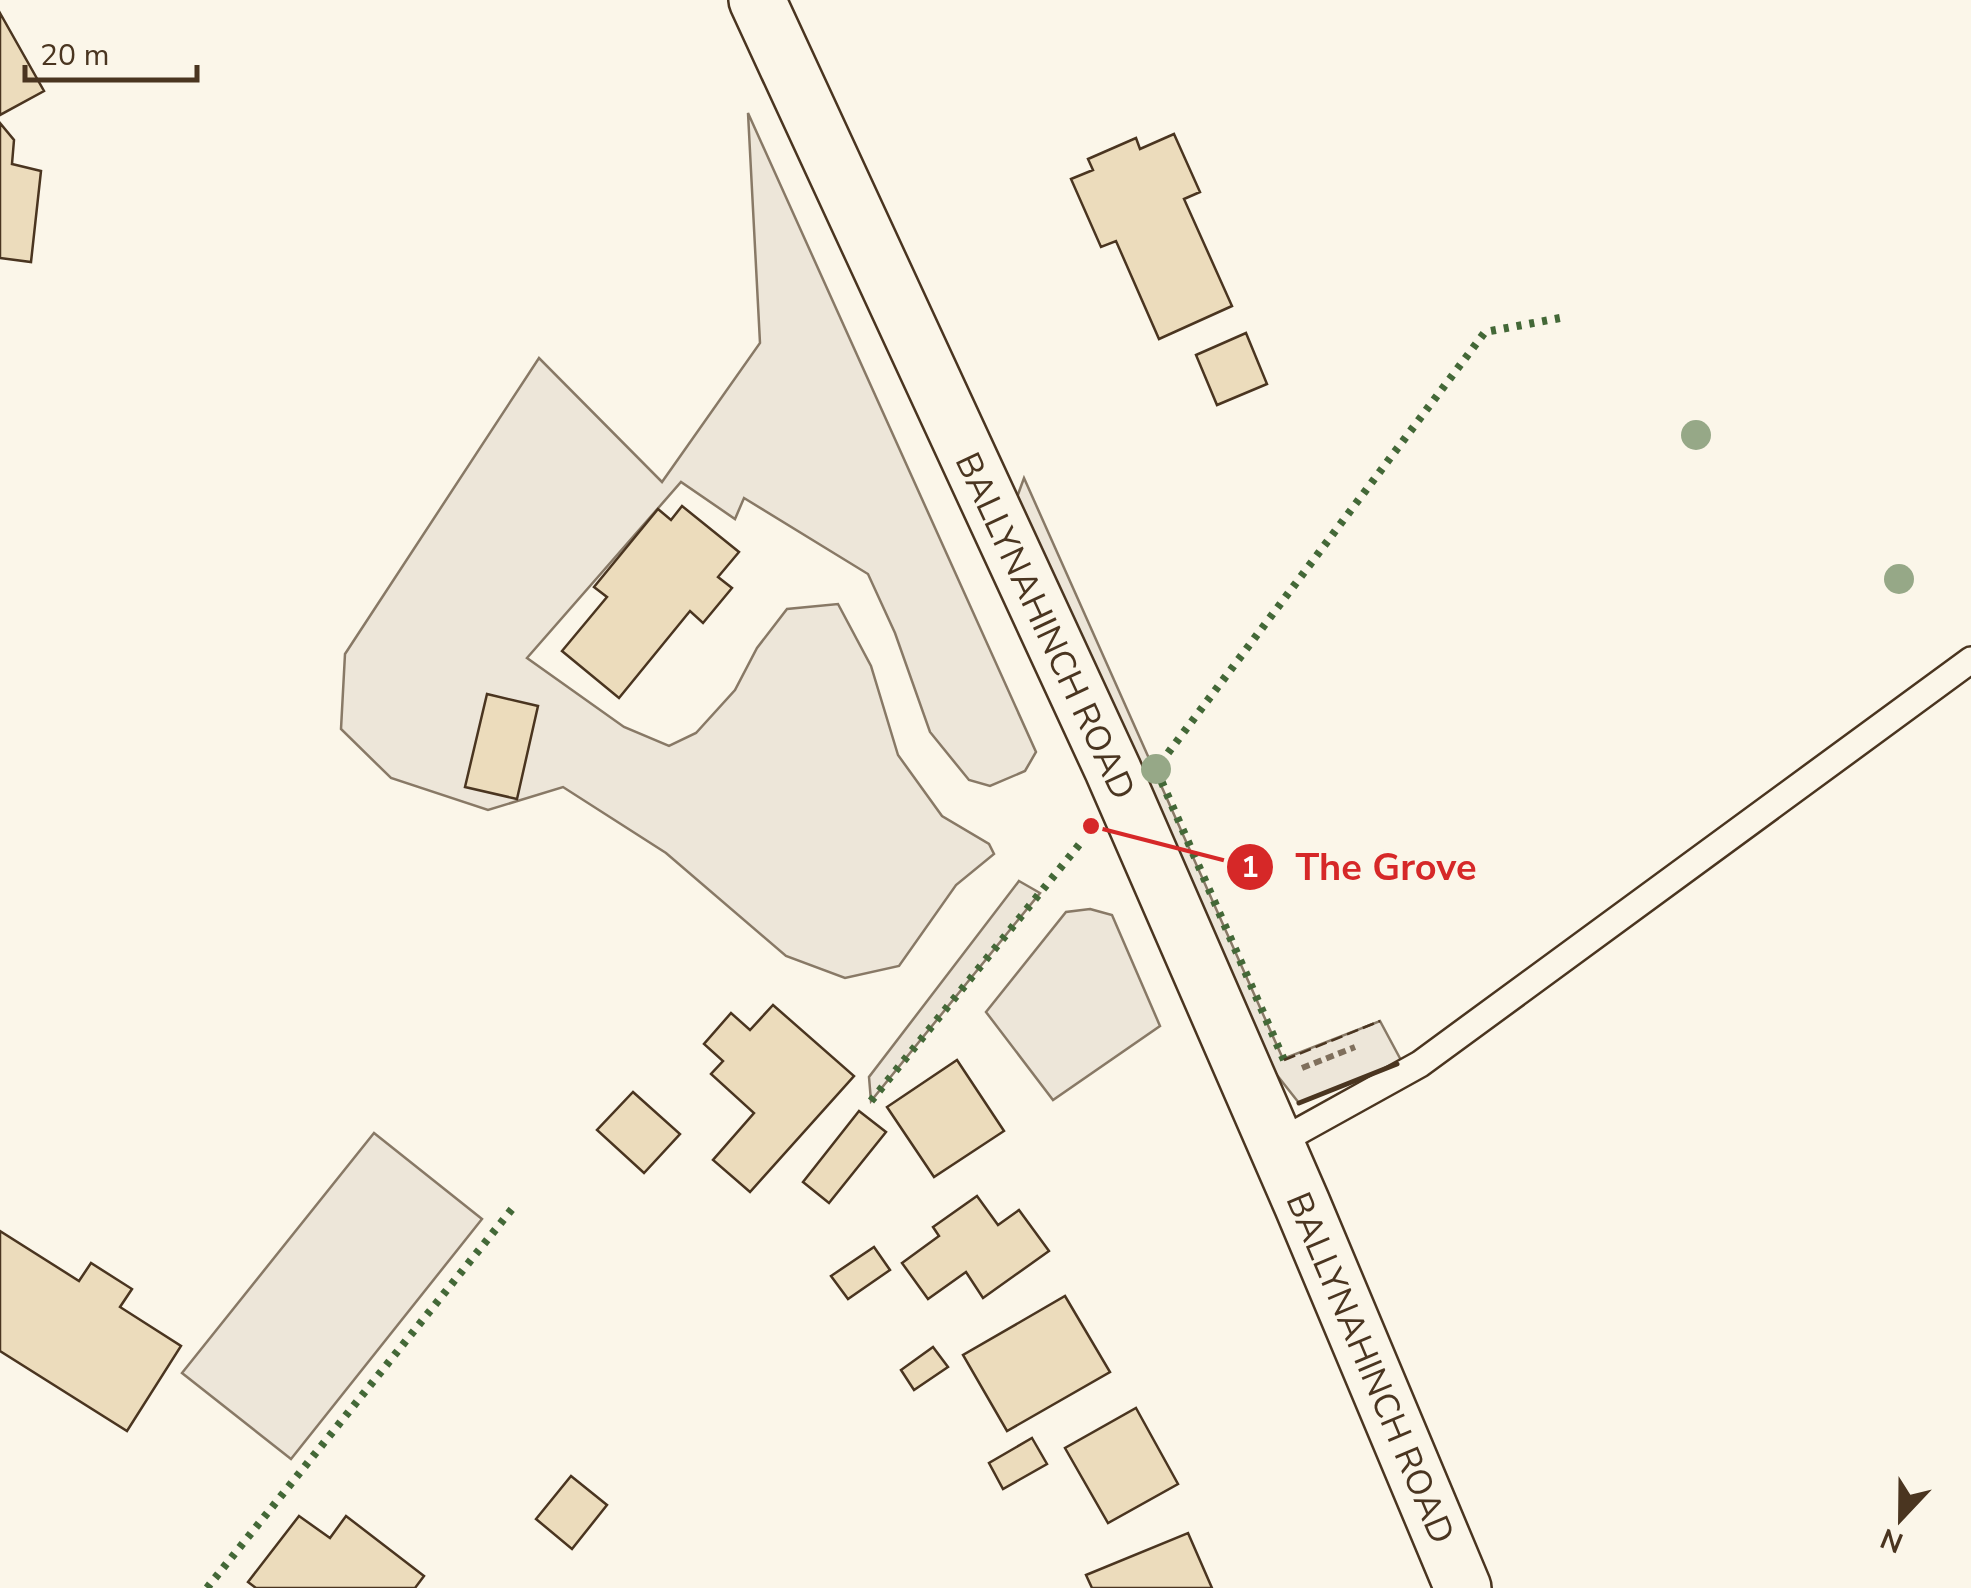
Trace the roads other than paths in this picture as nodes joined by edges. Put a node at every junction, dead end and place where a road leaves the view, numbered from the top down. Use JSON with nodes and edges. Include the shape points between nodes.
{"nodes":[{"id":1,"x":756,"y":0,"type":"edge"},
{"id":2,"x":1971,"y":660,"type":"edge"},
{"id":3,"x":1274,"y":1145,"type":"junction"},
{"id":4,"x":1462,"y":1588,"type":"edge"}],
"edges":[{"from":1,"to":3,"type":"street","name":"BALLYNAHINCH ROAD","via":[[1113,770]]},
{"from":2,"to":3,"type":"lane","via":[[1420,1064]]},
{"from":3,"to":4,"type":"street","name":"BALLYNAHINCH ROAD"}]}
